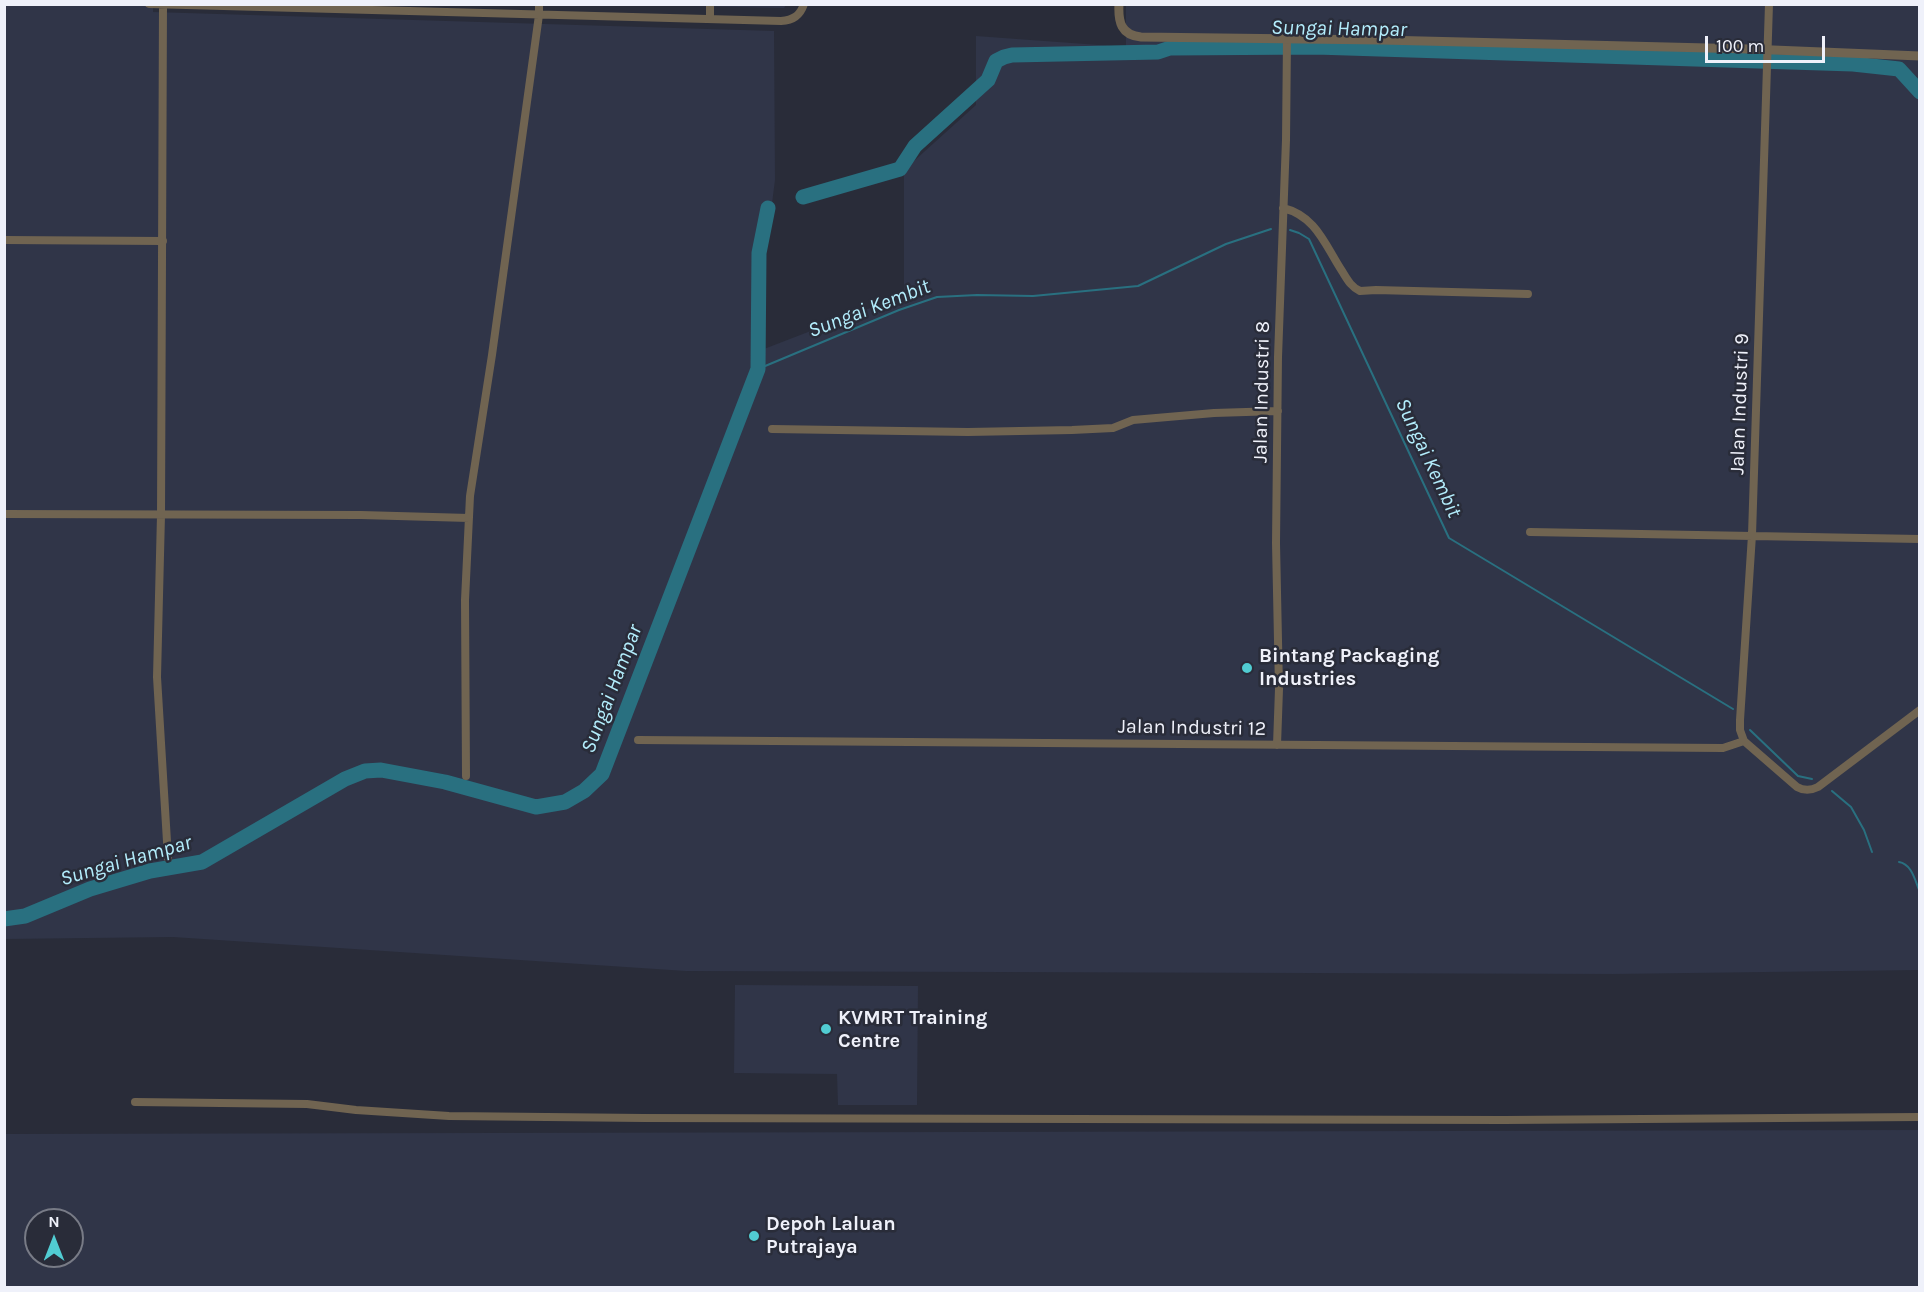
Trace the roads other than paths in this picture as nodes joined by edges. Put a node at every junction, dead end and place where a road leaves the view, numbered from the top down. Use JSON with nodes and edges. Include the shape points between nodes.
{"nodes":[{"id":1,"x":149,"y":4,"type":"edge"},
{"id":2,"x":539,"y":4,"type":"edge"},
{"id":3,"x":710,"y":4,"type":"edge"},
{"id":4,"x":804,"y":4,"type":"edge"},
{"id":5,"x":1119,"y":4,"type":"edge"},
{"id":6,"x":1769,"y":4,"type":"edge"},
{"id":7,"x":163,"y":5,"type":"edge"},
{"id":8,"x":351,"y":7,"type":"edge"},
{"id":9,"x":539,"y":15,"type":"junction"},
{"id":10,"x":710,"y":19,"type":"junction"},
{"id":11,"x":1287,"y":40,"type":"junction"},
{"id":12,"x":1767,"y":52,"type":"junction"},
{"id":13,"x":1920,"y":56,"type":"edge"},
{"id":14,"x":1283,"y":208,"type":"junction"},
{"id":15,"x":4,"y":240,"type":"edge"},
{"id":16,"x":163,"y":241,"type":"junction"},
{"id":17,"x":1528,"y":294,"type":"dead end"},
{"id":18,"x":1278,"y":411,"type":"junction"},
{"id":19,"x":772,"y":429,"type":"dead end"},
{"id":20,"x":4,"y":514,"type":"edge"},
{"id":21,"x":161,"y":515,"type":"junction"},
{"id":22,"x":469,"y":518,"type":"junction"},
{"id":23,"x":1530,"y":532,"type":"dead end"},
{"id":24,"x":1752,"y":535,"type":"junction"},
{"id":25,"x":1920,"y":539,"type":"edge"},
{"id":26,"x":1920,"y":710,"type":"edge"},
{"id":27,"x":638,"y":740,"type":"dead end"},
{"id":28,"x":1744,"y":741,"type":"junction"},
{"id":29,"x":1277,"y":745,"type":"junction"},
{"id":30,"x":466,"y":777,"type":"dead end"},
{"id":31,"x":168,"y":858,"type":"dead end"},
{"id":32,"x":135,"y":1102,"type":"dead end"},
{"id":33,"x":1920,"y":1118,"type":"edge"}],
"edges":[{"from":1,"to":7,"type":"street"},
{"from":2,"to":9,"type":"street"},
{"from":3,"to":10,"type":"street"},
{"from":4,"to":10,"type":"street","via":[[798,16],[789,20]]},
{"from":5,"to":11,"type":"street","via":[[1120,23],[1131,35]]},
{"from":6,"to":12,"type":"street","name":"Jalan Industri 9"},
{"from":7,"to":8,"type":"street"},
{"from":7,"to":16,"type":"street"},
{"from":8,"to":9,"type":"street"},
{"from":9,"to":10,"type":"street"},
{"from":9,"to":22,"type":"street"},
{"from":11,"to":12,"type":"street"},
{"from":11,"to":14,"type":"street","name":"Jalan Industri 8"},
{"from":12,"to":13,"type":"street"},
{"from":12,"to":24,"type":"street","name":"Jalan Industri 9"},
{"from":14,"to":17,"type":"street","via":[[1299,213],[1312,224],[1350,284],[1360,291]]},
{"from":14,"to":18,"type":"street","name":"Jalan Industri 8"},
{"from":15,"to":16,"type":"street"},
{"from":16,"to":21,"type":"street"},
{"from":18,"to":19,"type":"street","via":[[1132,420],[1113,428],[1072,430]]},
{"from":18,"to":29,"type":"street","name":"Jalan Industri 8"},
{"from":20,"to":21,"type":"street"},
{"from":21,"to":22,"type":"street"},
{"from":21,"to":31,"type":"street","via":[[157,677]]},
{"from":22,"to":30,"type":"street","via":[[465,600]]},
{"from":23,"to":24,"type":"street"},
{"from":24,"to":25,"type":"street"},
{"from":24,"to":28,"type":"street","name":"Jalan Industri 9","via":[[1740,720]]},
{"from":26,"to":28,"type":"street","via":[[1812,790],[1797,787]]},
{"from":27,"to":29,"type":"street","name":"Jalan Industri 12"},
{"from":28,"to":29,"type":"street","name":"Jalan Industri 12","via":[[1723,748]]},
{"from":32,"to":33,"type":"street","via":[[307,1104],[449,1116],[644,1118]]}]}
